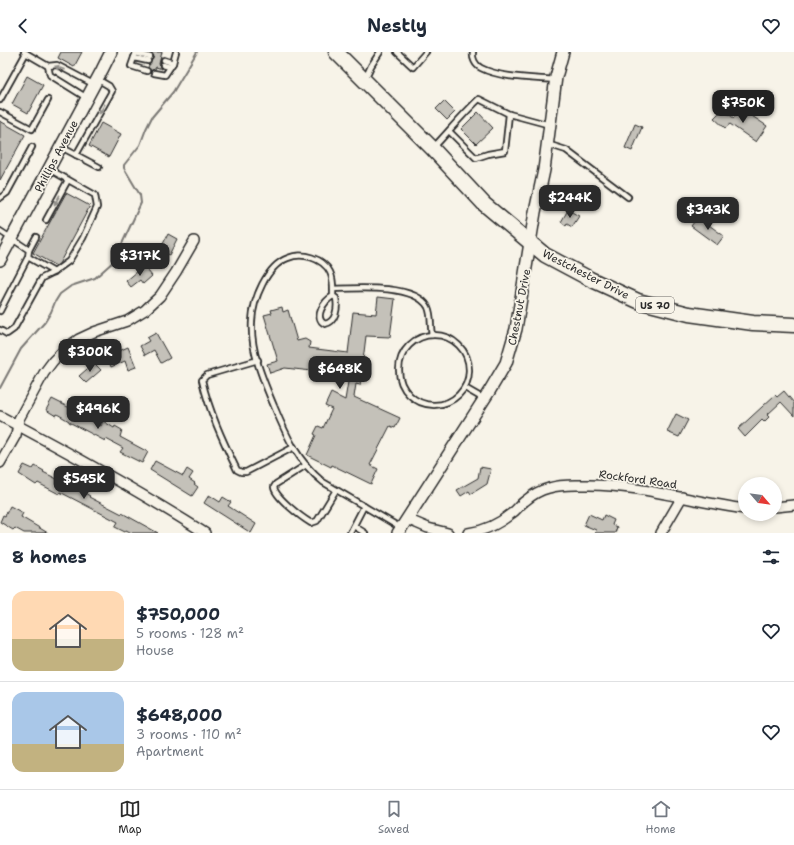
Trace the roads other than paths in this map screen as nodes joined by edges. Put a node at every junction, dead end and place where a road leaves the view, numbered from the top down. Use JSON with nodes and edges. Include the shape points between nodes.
{"nodes":[{"id":1,"x":111,"y":52,"type":"edge"},
{"id":2,"x":176,"y":52,"type":"edge"},
{"id":3,"x":336,"y":52,"type":"edge"},
{"id":4,"x":380,"y":52,"type":"edge"},
{"id":5,"x":397,"y":52,"type":"edge"},
{"id":6,"x":426,"y":52,"type":"edge"},
{"id":7,"x":473,"y":52,"type":"edge"},
{"id":8,"x":563,"y":52,"type":"edge"},
{"id":9,"x":25,"y":53,"type":"edge"},
{"id":10,"x":32,"y":54,"type":"edge"},
{"id":11,"x":135,"y":54,"type":"edge"},
{"id":12,"x":149,"y":59,"type":"dead end"},
{"id":13,"x":163,"y":63,"type":"dead end"},
{"id":14,"x":171,"y":65,"type":"junction"},
{"id":15,"x":48,"y":66,"type":"junction"},
{"id":16,"x":147,"y":71,"type":"dead end"},
{"id":17,"x":154,"y":73,"type":"dead end"},
{"id":18,"x":364,"y":80,"type":"junction"},
{"id":19,"x":556,"y":80,"type":"junction"},
{"id":20,"x":96,"y":82,"type":"junction"},
{"id":21,"x":88,"y":98,"type":"junction"},
{"id":22,"x":0,"y":100,"type":"edge"},
{"id":23,"x":48,"y":100,"type":"dead end"},
{"id":24,"x":0,"y":112,"type":"edge"},
{"id":25,"x":508,"y":114,"type":"junction"},
{"id":26,"x":550,"y":125,"type":"junction"},
{"id":27,"x":450,"y":131,"type":"junction"},
{"id":28,"x":547,"y":144,"type":"junction"},
{"id":29,"x":32,"y":147,"type":"dead end"},
{"id":30,"x":61,"y":147,"type":"junction"},
{"id":31,"x":432,"y":148,"type":"junction"},
{"id":32,"x":76,"y":155,"type":"junction"},
{"id":33,"x":99,"y":167,"type":"dead end"},
{"id":34,"x":49,"y":170,"type":"junction"},
{"id":35,"x":68,"y":180,"type":"junction"},
{"id":36,"x":628,"y":197,"type":"dead end"},
{"id":37,"x":0,"y":198,"type":"edge"},
{"id":38,"x":46,"y":220,"type":"dead end"},
{"id":39,"x":0,"y":231,"type":"edge"},
{"id":40,"x":36,"y":237,"type":"dead end"},
{"id":41,"x":12,"y":238,"type":"junction"},
{"id":42,"x":194,"y":241,"type":"dead end"},
{"id":43,"x":530,"y":242,"type":"junction"},
{"id":44,"x":29,"y":250,"type":"junction"},
{"id":45,"x":28,"y":257,"type":"junction"},
{"id":46,"x":0,"y":260,"type":"edge"},
{"id":47,"x":54,"y":272,"type":"junction"},
{"id":48,"x":333,"y":289,"type":"junction"},
{"id":49,"x":333,"y":296,"type":"junction"},
{"id":50,"x":0,"y":311,"type":"edge"},
{"id":51,"x":794,"y":325,"type":"edge"},
{"id":52,"x":0,"y":330,"type":"edge"},
{"id":53,"x":432,"y":335,"type":"junction"},
{"id":54,"x":258,"y":360,"type":"junction"},
{"id":55,"x":465,"y":388,"type":"junction"},
{"id":56,"x":484,"y":399,"type":"junction"},
{"id":57,"x":0,"y":416,"type":"edge"},
{"id":58,"x":18,"y":426,"type":"junction"},
{"id":59,"x":294,"y":447,"type":"junction"},
{"id":60,"x":0,"y":463,"type":"edge"},
{"id":61,"x":306,"y":465,"type":"junction"},
{"id":62,"x":336,"y":490,"type":"junction"},
{"id":63,"x":682,"y":496,"type":"junction"},
{"id":64,"x":794,"y":505,"type":"edge"},
{"id":65,"x":364,"y":506,"type":"junction"},
{"id":66,"x":782,"y":506,"type":"edge"},
{"id":67,"x":738,"y":508,"type":"edge"},
{"id":68,"x":354,"y":526,"type":"junction"},
{"id":69,"x":402,"y":527,"type":"edge"},
{"id":70,"x":205,"y":533,"type":"edge"},
{"id":71,"x":350,"y":533,"type":"edge"},
{"id":72,"x":365,"y":533,"type":"edge"},
{"id":73,"x":448,"y":533,"type":"edge"},
{"id":74,"x":468,"y":533,"type":"edge"},
{"id":75,"x":661,"y":533,"type":"edge"}],
"edges":[{"from":1,"to":20,"type":"street","name":"Phillips Avenue"},
{"from":2,"to":14,"type":"lane"},
{"from":3,"to":18,"type":"main road","name":"Westchester Drive","number":"US 70"},
{"from":4,"to":18,"type":"lane"},
{"from":5,"to":6,"type":"lane","via":[[413,66]]},
{"from":7,"to":19,"type":"lane","via":[[474,60],[481,68],[522,77]]},
{"from":8,"to":19,"type":"street","name":"Chestnut Drive"},
{"from":9,"to":10,"type":"lane"},
{"from":9,"to":22,"type":"lane"},
{"from":10,"to":15,"type":"lane"},
{"from":11,"to":12,"type":"lane"},
{"from":11,"to":16,"type":"lane","via":[[131,66]]},
{"from":13,"to":14,"type":"lane"},
{"from":14,"to":17,"type":"lane","via":[[165,75]]},
{"from":20,"to":15,"type":"lane","one_way":true,"via":[[57,65]]},
{"from":15,"to":21,"type":"lane","via":[[50,75]]},
{"from":18,"to":31,"type":"main road","name":"Westchester Drive","number":"US 70"},
{"from":19,"to":26,"type":"street","name":"Chestnut Drive"},
{"from":20,"to":21,"type":"street","name":"Phillips Avenue"},
{"from":20,"to":32,"type":"lane","one_way":true,"via":[[109,86],[112,91]]},
{"from":21,"to":30,"type":"street","name":"Phillips Avenue"},
{"from":23,"to":24,"type":"lane","via":[[32,130]]},
{"from":25,"to":26,"type":"lane"},
{"from":25,"to":27,"type":"lane","via":[[479,98],[457,120]]},
{"from":25,"to":27,"type":"lane","via":[[505,151],[476,158]]},
{"from":26,"to":28,"type":"street","name":"Chestnut Drive"},
{"from":27,"to":31,"type":"lane"},
{"from":28,"to":36,"type":"lane","via":[[566,150]]},
{"from":28,"to":43,"type":"street","name":"Chestnut Drive"},
{"from":29,"to":37,"type":"lane","via":[[7,193]]},
{"from":30,"to":32,"type":"lane"},
{"from":30,"to":34,"type":"street","name":"Phillips Avenue"},
{"from":31,"to":43,"type":"main road","name":"Westchester Drive","number":"US 70","via":[[484,204]]},
{"from":32,"to":33,"type":"lane"},
{"from":34,"to":35,"type":"lane"},
{"from":34,"to":41,"type":"street","name":"Phillips Avenue"},
{"from":35,"to":38,"type":"lane","one_way":true},
{"from":35,"to":47,"type":"lane","via":[[95,195],[97,207],[69,261]]},
{"from":39,"to":41,"type":"lane"},
{"from":40,"to":44,"type":"lane"},
{"from":41,"to":44,"type":"lane"},
{"from":41,"to":46,"type":"street","name":"Phillips Avenue"},
{"from":42,"to":58,"type":"street","via":[[160,296],[145,310],[126,321],[79,339],[53,361],[40,379],[19,419]]},
{"from":43,"to":51,"type":"main road","name":"Westchester Drive","number":"US 70","via":[[545,255],[638,301],[689,314],[753,323]]},
{"from":43,"to":56,"type":"street","name":"Chestnut Drive","via":[[512,346],[506,363]]},
{"from":44,"to":45,"type":"lane"},
{"from":45,"to":47,"type":"lane"},
{"from":45,"to":50,"type":"lane"},
{"from":47,"to":52,"type":"lane","via":[[42,278],[14,329],[7,334]]},
{"from":48,"to":49,"type":"lane"},
{"from":48,"to":53,"type":"lane","via":[[374,288],[414,295],[428,307]]},
{"from":48,"to":54,"type":"lane","via":[[330,272],[322,262],[296,255],[278,264],[260,289],[254,304],[252,334]]},
{"from":49,"to":49,"type":"lane","via":[[328,299],[320,313],[319,318],[325,324],[334,320],[337,301]]},
{"from":53,"to":55,"type":"lane","via":[[449,338],[462,348],[468,358],[470,369]]},
{"from":53,"to":55,"type":"lane","via":[[410,344],[401,358],[400,378],[404,389],[415,401],[435,406],[456,399]]},
{"from":54,"to":59,"type":"lane","via":[[268,391]]},
{"from":54,"to":59,"type":"lane","via":[[207,375],[202,380],[223,439],[237,470],[241,472],[246,472]]},
{"from":55,"to":56,"type":"lane"},
{"from":56,"to":69,"type":"street","name":"Chestnut Drive"},
{"from":57,"to":58,"type":"street"},
{"from":58,"to":60,"type":"street","via":[[16,435]]},
{"from":58,"to":70,"type":"street","via":[[92,466]]},
{"from":59,"to":61,"type":"lane"},
{"from":61,"to":62,"type":"lane"},
{"from":61,"to":62,"type":"lane","via":[[274,487],[274,490],[301,517],[311,523],[317,522]]},
{"from":62,"to":65,"type":"lane"},
{"from":63,"to":67,"type":"street","name":"Rockford Road"},
{"from":63,"to":74,"type":"street","name":"Rockford Road","via":[[601,484],[564,485],[536,493],[502,521]]},
{"from":63,"to":75,"type":"street"},
{"from":64,"to":66,"type":"street"},
{"from":65,"to":68,"type":"lane"},
{"from":65,"to":69,"type":"lane"},
{"from":68,"to":71,"type":"lane"},
{"from":68,"to":72,"type":"lane"},
{"from":69,"to":73,"type":"street","via":[[428,528]]}]}
